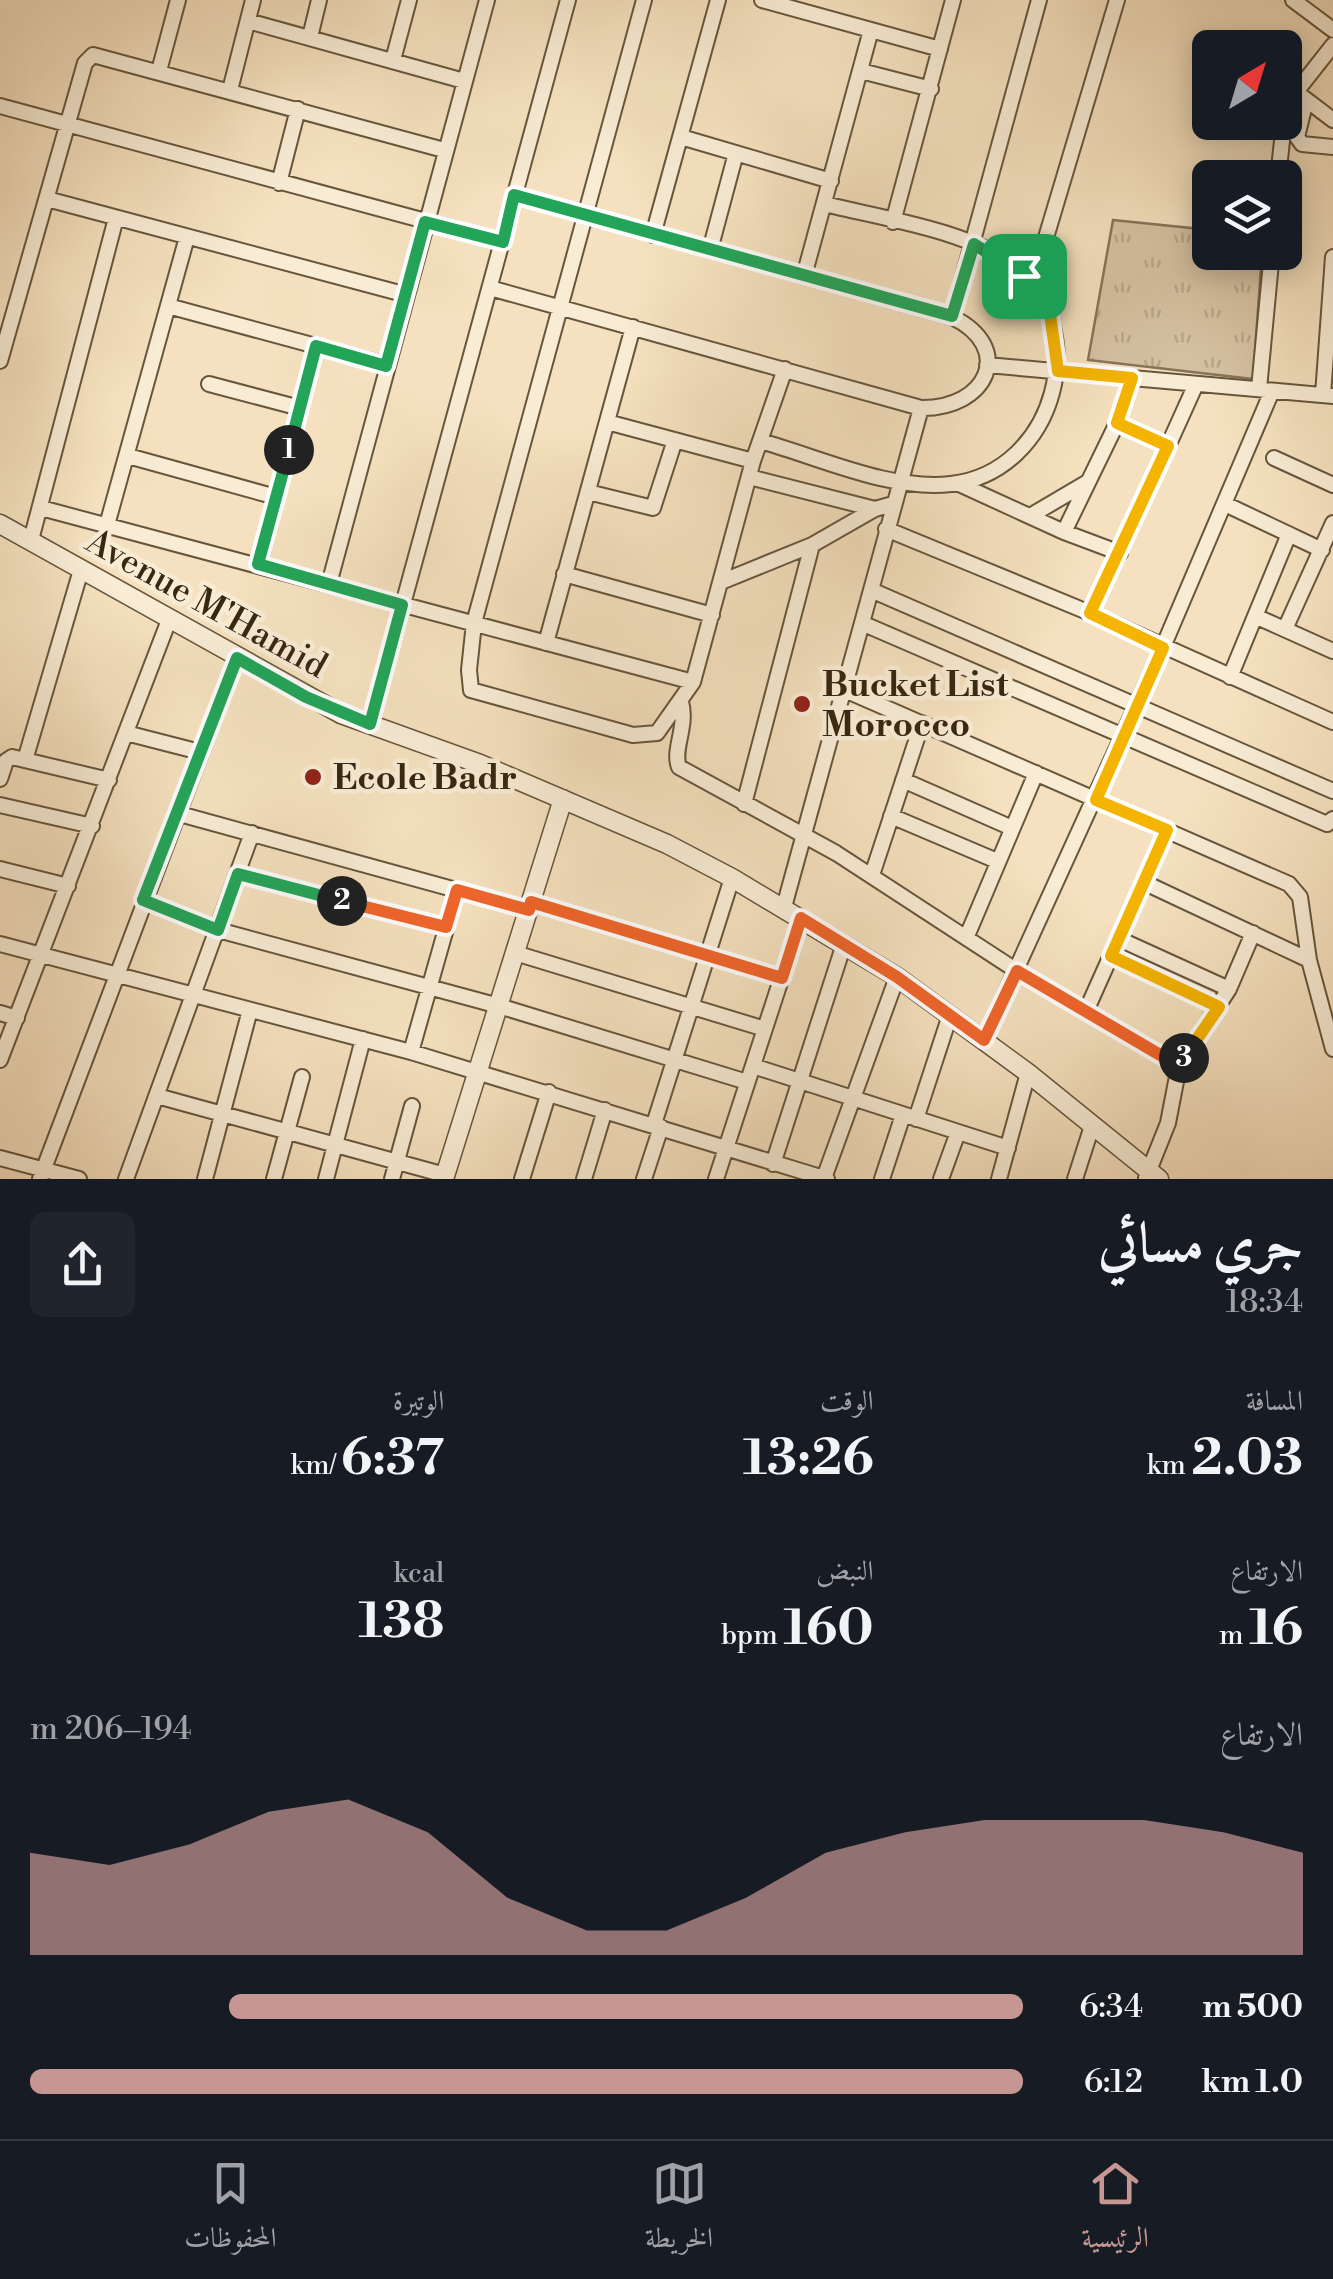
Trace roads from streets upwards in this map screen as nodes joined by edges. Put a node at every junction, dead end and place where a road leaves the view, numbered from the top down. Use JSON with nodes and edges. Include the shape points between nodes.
{"nodes":[{"id":1,"x":178,"y":0,"type":"edge"},
{"id":2,"x":253,"y":0,"type":"edge"},
{"id":3,"x":319,"y":0,"type":"edge"},
{"id":4,"x":409,"y":0,"type":"edge"},
{"id":5,"x":487,"y":0,"type":"edge"},
{"id":6,"x":568,"y":0,"type":"edge"},
{"id":7,"x":644,"y":0,"type":"edge"},
{"id":8,"x":718,"y":0,"type":"edge"},
{"id":9,"x":762,"y":0,"type":"edge"},
{"id":10,"x":953,"y":0,"type":"edge"},
{"id":11,"x":1040,"y":0,"type":"edge"},
{"id":12,"x":1118,"y":0,"type":"edge"},
{"id":13,"x":1292,"y":0,"type":"edge"},
{"id":14,"x":248,"y":21,"type":"junction"},
{"id":15,"x":872,"y":30,"type":"junction"},
{"id":16,"x":1333,"y":30,"type":"edge"},
{"id":17,"x":310,"y":37,"type":"junction"},
{"id":18,"x":1333,"y":45,"type":"edge"},
{"id":19,"x":940,"y":49,"type":"junction"},
{"id":20,"x":393,"y":60,"type":"junction"},
{"id":21,"x":861,"y":71,"type":"junction"},
{"id":22,"x":159,"y":72,"type":"junction"},
{"id":23,"x":464,"y":81,"type":"junction"},
{"id":24,"x":931,"y":89,"type":"junction"},
{"id":25,"x":230,"y":90,"type":"junction"},
{"id":26,"x":1302,"y":94,"type":"edge"},
{"id":27,"x":1302,"y":97,"type":"edge"},
{"id":28,"x":0,"y":106,"type":"edge"},
{"id":29,"x":298,"y":108,"type":"junction"},
{"id":30,"x":1333,"y":120,"type":"edge"},
{"id":31,"x":68,"y":124,"type":"junction"},
{"id":32,"x":681,"y":138,"type":"junction"},
{"id":33,"x":1299,"y":140,"type":"edge"},
{"id":34,"x":1333,"y":148,"type":"edge"},
{"id":35,"x":444,"y":150,"type":"junction"},
{"id":36,"x":736,"y":153,"type":"junction"},
{"id":37,"x":832,"y":180,"type":"junction"},
{"id":38,"x":278,"y":183,"type":"junction"},
{"id":39,"x":514,"y":195,"type":"junction"},
{"id":40,"x":47,"y":199,"type":"junction"},
{"id":41,"x":825,"y":204,"type":"junction"},
{"id":42,"x":585,"y":215,"type":"junction"},
{"id":43,"x":116,"y":218,"type":"junction"},
{"id":44,"x":425,"y":222,"type":"junction"},
{"id":45,"x":892,"y":222,"type":"junction"},
{"id":46,"x":653,"y":235,"type":"junction"},
{"id":47,"x":187,"y":237,"type":"junction"},
{"id":48,"x":503,"y":242,"type":"junction"},
{"id":49,"x":974,"y":244,"type":"junction"},
{"id":50,"x":710,"y":250,"type":"junction"},
{"id":51,"x":1333,"y":257,"type":"edge"},
{"id":52,"x":1271,"y":270,"type":"edge"},
{"id":53,"x":804,"y":276,"type":"junction"},
{"id":54,"x":1032,"y":286,"type":"junction"},
{"id":55,"x":490,"y":288,"type":"junction"},
{"id":56,"x":407,"y":296,"type":"junction"},
{"id":57,"x":168,"y":306,"type":"junction"},
{"id":58,"x":562,"y":308,"type":"junction"},
{"id":59,"x":952,"y":316,"type":"junction"},
{"id":60,"x":633,"y":327,"type":"junction"},
{"id":61,"x":316,"y":346,"type":"junction"},
{"id":62,"x":0,"y":360,"type":"edge"},
{"id":63,"x":987,"y":365,"type":"junction"},
{"id":64,"x":386,"y":366,"type":"junction"},
{"id":65,"x":785,"y":369,"type":"junction"},
{"id":66,"x":1058,"y":371,"type":"junction"},
{"id":67,"x":1132,"y":378,"type":"junction"},
{"id":68,"x":210,"y":384,"type":"dead end"},
{"id":69,"x":1196,"y":384,"type":"junction"},
{"id":70,"x":1266,"y":390,"type":"junction"},
{"id":71,"x":1328,"y":396,"type":"edge"},
{"id":72,"x":300,"y":408,"type":"junction"},
{"id":73,"x":921,"y":408,"type":"junction"},
{"id":74,"x":607,"y":422,"type":"junction"},
{"id":75,"x":1117,"y":423,"type":"junction"},
{"id":76,"x":675,"y":440,"type":"junction"},
{"id":77,"x":760,"y":441,"type":"junction"},
{"id":78,"x":1168,"y":446,"type":"junction"},
{"id":79,"x":128,"y":456,"type":"junction"},
{"id":80,"x":1274,"y":458,"type":"dead end"},
{"id":81,"x":753,"y":461,"type":"junction"},
{"id":82,"x":748,"y":477,"type":"junction"},
{"id":83,"x":900,"y":480,"type":"junction"},
{"id":84,"x":1086,"y":483,"type":"junction"},
{"id":85,"x":957,"y":484,"type":"junction"},
{"id":86,"x":1333,"y":485,"type":"edge"},
{"id":87,"x":588,"y":492,"type":"junction"},
{"id":88,"x":276,"y":498,"type":"junction"},
{"id":89,"x":893,"y":504,"type":"junction"},
{"id":90,"x":1225,"y":504,"type":"junction"},
{"id":91,"x":42,"y":508,"type":"junction"},
{"id":92,"x":875,"y":509,"type":"junction"},
{"id":93,"x":1030,"y":516,"type":"junction"},
{"id":94,"x":0,"y":524,"type":"edge"},
{"id":95,"x":107,"y":524,"type":"junction"},
{"id":96,"x":1333,"y":524,"type":"edge"},
{"id":97,"x":886,"y":530,"type":"junction"},
{"id":98,"x":1064,"y":532,"type":"junction"},
{"id":99,"x":1289,"y":534,"type":"junction"},
{"id":100,"x":31,"y":540,"type":"junction"},
{"id":101,"x":812,"y":545,"type":"junction"},
{"id":102,"x":1322,"y":550,"type":"junction"},
{"id":103,"x":1120,"y":553,"type":"junction"},
{"id":104,"x":258,"y":564,"type":"junction"},
{"id":105,"x":82,"y":570,"type":"junction"},
{"id":106,"x":564,"y":574,"type":"junction"},
{"id":107,"x":721,"y":582,"type":"junction"},
{"id":108,"x":330,"y":584,"type":"junction"},
{"id":109,"x":871,"y":590,"type":"junction"},
{"id":110,"x":402,"y":605,"type":"junction"},
{"id":111,"x":1090,"y":613,"type":"junction"},
{"id":112,"x":712,"y":615,"type":"junction"},
{"id":113,"x":1255,"y":616,"type":"junction"},
{"id":114,"x":169,"y":620,"type":"junction"},
{"id":115,"x":474,"y":623,"type":"junction"},
{"id":116,"x":864,"y":624,"type":"junction"},
{"id":117,"x":1285,"y":629,"type":"junction"},
{"id":118,"x":546,"y":643,"type":"junction"},
{"id":119,"x":1163,"y":648,"type":"junction"},
{"id":120,"x":1333,"y":651,"type":"edge"},
{"id":121,"x":237,"y":658,"type":"junction"},
{"id":122,"x":1230,"y":677,"type":"junction"},
{"id":123,"x":693,"y":682,"type":"junction"},
{"id":124,"x":845,"y":690,"type":"junction"},
{"id":125,"x":681,"y":702,"type":"junction"},
{"id":126,"x":1137,"y":707,"type":"junction"},
{"id":127,"x":922,"y":722,"type":"junction"},
{"id":128,"x":1333,"y":722,"type":"edge"},
{"id":129,"x":370,"y":724,"type":"junction"},
{"id":130,"x":126,"y":732,"type":"junction"},
{"id":131,"x":1123,"y":738,"type":"junction"},
{"id":132,"x":200,"y":752,"type":"junction"},
{"id":133,"x":25,"y":760,"type":"junction"},
{"id":134,"x":1036,"y":773,"type":"junction"},
{"id":135,"x":0,"y":779,"type":"edge"},
{"id":136,"x":109,"y":780,"type":"junction"},
{"id":137,"x":903,"y":780,"type":"junction"},
{"id":138,"x":1333,"y":792,"type":"edge"},
{"id":139,"x":564,"y":799,"type":"junction"},
{"id":140,"x":1096,"y":800,"type":"junction"},
{"id":141,"x":744,"y":804,"type":"junction"},
{"id":142,"x":0,"y":805,"type":"edge"},
{"id":143,"x":176,"y":813,"type":"junction"},
{"id":144,"x":892,"y":816,"type":"junction"},
{"id":145,"x":1333,"y":819,"type":"edge"},
{"id":146,"x":92,"y":826,"type":"junction"},
{"id":147,"x":1012,"y":828,"type":"junction"},
{"id":148,"x":1167,"y":830,"type":"junction"},
{"id":149,"x":252,"y":833,"type":"junction"},
{"id":150,"x":803,"y":836,"type":"junction"},
{"id":151,"x":997,"y":861,"type":"junction"},
{"id":152,"x":0,"y":869,"type":"edge"},
{"id":153,"x":238,"y":874,"type":"junction"},
{"id":154,"x":872,"y":876,"type":"junction"},
{"id":155,"x":732,"y":878,"type":"junction"},
{"id":156,"x":1143,"y":882,"type":"junction"},
{"id":157,"x":68,"y":886,"type":"junction"},
{"id":158,"x":457,"y":890,"type":"junction"},
{"id":159,"x":143,"y":900,"type":"junction"},
{"id":160,"x":530,"y":906,"type":"junction"},
{"id":161,"x":784,"y":907,"type":"junction"},
{"id":162,"x":801,"y":918,"type":"junction"},
{"id":163,"x":446,"y":927,"type":"junction"},
{"id":164,"x":218,"y":930,"type":"junction"},
{"id":165,"x":1254,"y":933,"type":"junction"},
{"id":166,"x":967,"y":936,"type":"junction"},
{"id":167,"x":1119,"y":938,"type":"junction"},
{"id":168,"x":0,"y":944,"type":"edge"},
{"id":169,"x":844,"y":944,"type":"junction"},
{"id":170,"x":515,"y":953,"type":"junction"},
{"id":171,"x":42,"y":956,"type":"junction"},
{"id":172,"x":1111,"y":956,"type":"junction"},
{"id":173,"x":707,"y":957,"type":"junction"},
{"id":174,"x":1309,"y":960,"type":"junction"},
{"id":175,"x":1017,"y":971,"type":"junction"},
{"id":176,"x":116,"y":974,"type":"junction"},
{"id":177,"x":897,"y":977,"type":"junction"},
{"id":178,"x":782,"y":978,"type":"junction"},
{"id":179,"x":428,"y":986,"type":"junction"},
{"id":180,"x":1230,"y":989,"type":"junction"},
{"id":181,"x":192,"y":993,"type":"junction"},
{"id":182,"x":499,"y":1006,"type":"junction"},
{"id":183,"x":1219,"y":1007,"type":"junction"},
{"id":184,"x":691,"y":1008,"type":"junction"},
{"id":185,"x":1086,"y":1008,"type":"junction"},
{"id":186,"x":250,"y":1010,"type":"junction"},
{"id":187,"x":0,"y":1013,"type":"edge"},
{"id":188,"x":950,"y":1015,"type":"junction"},
{"id":189,"x":17,"y":1018,"type":"junction"},
{"id":190,"x":765,"y":1029,"type":"junction"},
{"id":191,"x":363,"y":1039,"type":"junction"},
{"id":192,"x":984,"y":1040,"type":"junction"},
{"id":193,"x":1333,"y":1049,"type":"edge"},
{"id":194,"x":411,"y":1052,"type":"junction"},
{"id":195,"x":0,"y":1060,"type":"edge"},
{"id":196,"x":675,"y":1061,"type":"junction"},
{"id":197,"x":752,"y":1066,"type":"junction"},
{"id":198,"x":1179,"y":1066,"type":"junction"},
{"id":199,"x":478,"y":1071,"type":"junction"},
{"id":200,"x":1028,"y":1074,"type":"junction"},
{"id":201,"x":302,"y":1077,"type":"dead end"},
{"id":202,"x":747,"y":1082,"type":"junction"},
{"id":203,"x":799,"y":1082,"type":"junction"},
{"id":204,"x":549,"y":1092,"type":"junction"},
{"id":205,"x":157,"y":1096,"type":"junction"},
{"id":206,"x":854,"y":1099,"type":"junction"},
{"id":207,"x":412,"y":1106,"type":"dead end"},
{"id":208,"x":605,"y":1110,"type":"junction"},
{"id":209,"x":221,"y":1114,"type":"junction"},
{"id":210,"x":909,"y":1117,"type":"junction"},
{"id":211,"x":658,"y":1126,"type":"junction"},
{"id":212,"x":1092,"y":1126,"type":"junction"},
{"id":213,"x":286,"y":1132,"type":"junction"},
{"id":214,"x":958,"y":1132,"type":"junction"},
{"id":215,"x":335,"y":1146,"type":"junction"},
{"id":216,"x":726,"y":1148,"type":"junction"},
{"id":217,"x":1008,"y":1148,"type":"junction"},
{"id":218,"x":0,"y":1158,"type":"edge"},
{"id":219,"x":396,"y":1161,"type":"junction"},
{"id":220,"x":773,"y":1164,"type":"junction"},
{"id":221,"x":42,"y":1174,"type":"edge"},
{"id":222,"x":444,"y":1177,"type":"edge"},
{"id":223,"x":1151,"y":1177,"type":"edge"},
{"id":224,"x":820,"y":1178,"type":"edge"},
{"id":225,"x":79,"y":1179,"type":"edge"},
{"id":226,"x":126,"y":1179,"type":"edge"},
{"id":227,"x":205,"y":1179,"type":"edge"},
{"id":228,"x":274,"y":1179,"type":"edge"},
{"id":229,"x":326,"y":1179,"type":"edge"},
{"id":230,"x":392,"y":1179,"type":"edge"},
{"id":231,"x":522,"y":1179,"type":"edge"},
{"id":232,"x":584,"y":1179,"type":"edge"},
{"id":233,"x":644,"y":1179,"type":"edge"},
{"id":234,"x":716,"y":1179,"type":"edge"},
{"id":235,"x":882,"y":1179,"type":"edge"},
{"id":236,"x":942,"y":1179,"type":"edge"},
{"id":237,"x":1000,"y":1179,"type":"edge"},
{"id":238,"x":1075,"y":1179,"type":"edge"}],
"edges":[{"from":1,"to":22,"type":"street"},
{"from":2,"to":14,"type":"street"},
{"from":3,"to":17,"type":"street"},
{"from":4,"to":20,"type":"street"},
{"from":5,"to":23,"type":"street"},
{"from":6,"to":39,"type":"street"},
{"from":7,"to":42,"type":"street"},
{"from":8,"to":32,"type":"street"},
{"from":9,"to":15,"type":"street"},
{"from":10,"to":19,"type":"street"},
{"from":11,"to":49,"type":"street"},
{"from":12,"to":54,"type":"street","via":[[1039,261],[1032,260]]},
{"from":13,"to":16,"type":"street"},
{"from":14,"to":17,"type":"street"},
{"from":14,"to":25,"type":"street"},
{"from":15,"to":19,"type":"street"},
{"from":15,"to":21,"type":"street"},
{"from":17,"to":20,"type":"street"},
{"from":18,"to":26,"type":"street"},
{"from":19,"to":24,"type":"street"},
{"from":20,"to":23,"type":"street"},
{"from":21,"to":24,"type":"street"},
{"from":21,"to":37,"type":"street"},
{"from":22,"to":25,"type":"street"},
{"from":22,"to":31,"type":"street","via":[[92,54]]},
{"from":23,"to":35,"type":"street"},
{"from":24,"to":45,"type":"street"},
{"from":25,"to":29,"type":"street"},
{"from":27,"to":30,"type":"street"},
{"from":28,"to":31,"type":"street"},
{"from":29,"to":35,"type":"street"},
{"from":29,"to":38,"type":"street"},
{"from":31,"to":38,"type":"street"},
{"from":31,"to":40,"type":"street"},
{"from":32,"to":36,"type":"street"},
{"from":32,"to":46,"type":"street"},
{"from":33,"to":34,"type":"street"},
{"from":35,"to":44,"type":"street"},
{"from":36,"to":37,"type":"street"},
{"from":36,"to":50,"type":"street"},
{"from":37,"to":41,"type":"street"},
{"from":38,"to":44,"type":"street"},
{"from":39,"to":42,"type":"street"},
{"from":39,"to":48,"type":"street"},
{"from":40,"to":43,"type":"street"},
{"from":40,"to":62,"type":"street"},
{"from":41,"to":45,"type":"street"},
{"from":41,"to":53,"type":"street"},
{"from":42,"to":46,"type":"street"},
{"from":42,"to":58,"type":"street"},
{"from":43,"to":47,"type":"street"},
{"from":43,"to":91,"type":"street"},
{"from":44,"to":48,"type":"street"},
{"from":44,"to":56,"type":"street"},
{"from":45,"to":49,"type":"street"},
{"from":46,"to":50,"type":"street"},
{"from":47,"to":56,"type":"street"},
{"from":47,"to":57,"type":"street"},
{"from":48,"to":55,"type":"street"},
{"from":49,"to":54,"type":"street","via":[[1008,262]]},
{"from":49,"to":59,"type":"street"},
{"from":50,"to":53,"type":"street"},
{"from":51,"to":71,"type":"street"},
{"from":52,"to":70,"type":"street"},
{"from":53,"to":59,"type":"street"},
{"from":54,"to":66,"type":"street","via":[[1053,324]]},
{"from":55,"to":58,"type":"street"},
{"from":55,"to":110,"type":"street"},
{"from":56,"to":64,"type":"street"},
{"from":57,"to":61,"type":"street"},
{"from":57,"to":79,"type":"street"},
{"from":58,"to":60,"type":"street"},
{"from":58,"to":115,"type":"street"},
{"from":59,"to":63,"type":"street","via":[[976,332]]},
{"from":60,"to":65,"type":"street"},
{"from":60,"to":74,"type":"street"},
{"from":61,"to":64,"type":"street"},
{"from":61,"to":72,"type":"street"},
{"from":63,"to":66,"type":"street"},
{"from":63,"to":73,"type":"street","via":[[964,402]]},
{"from":64,"to":108,"type":"street"},
{"from":65,"to":73,"type":"street"},
{"from":65,"to":77,"type":"street"},
{"from":66,"to":67,"type":"street"},
{"from":66,"to":85,"type":"street","via":[[1052,400],[1030,438],[1002,464]]},
{"from":67,"to":69,"type":"street"},
{"from":67,"to":75,"type":"street"},
{"from":68,"to":72,"type":"street"},
{"from":69,"to":70,"type":"street"},
{"from":69,"to":78,"type":"street"},
{"from":70,"to":71,"type":"street"},
{"from":70,"to":90,"type":"street"},
{"from":72,"to":88,"type":"street"},
{"from":73,"to":83,"type":"street"},
{"from":74,"to":76,"type":"street"},
{"from":74,"to":87,"type":"street"},
{"from":75,"to":78,"type":"street"},
{"from":75,"to":84,"type":"street"},
{"from":76,"to":81,"type":"street"},
{"from":76,"to":87,"type":"street","via":[[653,508]]},
{"from":77,"to":81,"type":"street"},
{"from":77,"to":83,"type":"street"},
{"from":78,"to":103,"type":"street"},
{"from":79,"to":88,"type":"street"},
{"from":79,"to":95,"type":"street"},
{"from":80,"to":86,"type":"street"},
{"from":81,"to":82,"type":"street"},
{"from":82,"to":92,"type":"street"},
{"from":82,"to":107,"type":"street"},
{"from":83,"to":85,"type":"street"},
{"from":83,"to":89,"type":"street"},
{"from":84,"to":93,"type":"street"},
{"from":84,"to":98,"type":"street"},
{"from":85,"to":93,"type":"street"},
{"from":87,"to":106,"type":"street"},
{"from":88,"to":104,"type":"street"},
{"from":89,"to":92,"type":"street"},
{"from":89,"to":97,"type":"street"},
{"from":90,"to":99,"type":"street"},
{"from":90,"to":119,"type":"street"},
{"from":91,"to":95,"type":"street"},
{"from":91,"to":100,"type":"street"},
{"from":92,"to":101,"type":"street"},
{"from":93,"to":98,"type":"street"},
{"from":94,"to":100,"type":"street","name":"Avenue M'Hamid"},
{"from":95,"to":104,"type":"street"},
{"from":96,"to":102,"type":"street"},
{"from":97,"to":109,"type":"street"},
{"from":97,"to":111,"type":"street"},
{"from":98,"to":103,"type":"street"},
{"from":99,"to":102,"type":"street"},
{"from":99,"to":113,"type":"street"},
{"from":100,"to":105,"type":"street","name":"Avenue M'Hamid"},
{"from":101,"to":107,"type":"street"},
{"from":101,"to":141,"type":"street"},
{"from":102,"to":117,"type":"street"},
{"from":103,"to":111,"type":"street"},
{"from":104,"to":108,"type":"street"},
{"from":105,"to":114,"type":"street","name":"Avenue M'Hamid"},
{"from":105,"to":133,"type":"street"},
{"from":106,"to":112,"type":"street"},
{"from":106,"to":118,"type":"street"},
{"from":107,"to":112,"type":"street"},
{"from":108,"to":110,"type":"street"},
{"from":109,"to":116,"type":"street"},
{"from":109,"to":126,"type":"street"},
{"from":110,"to":115,"type":"street"},
{"from":110,"to":129,"type":"street"},
{"from":111,"to":119,"type":"street"},
{"from":112,"to":123,"type":"street"},
{"from":113,"to":117,"type":"street"},
{"from":113,"to":122,"type":"street"},
{"from":114,"to":121,"type":"street","name":"Avenue M'Hamid"},
{"from":114,"to":130,"type":"street"},
{"from":115,"to":118,"type":"street"},
{"from":115,"to":125,"type":"street","via":[[468,682],[485,697],[642,738],[657,733]]},
{"from":116,"to":124,"type":"street"},
{"from":116,"to":131,"type":"street"},
{"from":117,"to":120,"type":"street"},
{"from":118,"to":123,"type":"street"},
{"from":119,"to":122,"type":"street"},
{"from":119,"to":126,"type":"street"},
{"from":121,"to":129,"type":"street","name":"Avenue M'Hamid"},
{"from":121,"to":132,"type":"street"},
{"from":122,"to":128,"type":"street"},
{"from":123,"to":125,"type":"street"},
{"from":124,"to":127,"type":"street"},
{"from":124,"to":150,"type":"street"},
{"from":125,"to":141,"type":"street","via":[[686,721],[676,764]]},
{"from":126,"to":131,"type":"street"},
{"from":126,"to":138,"type":"street"},
{"from":127,"to":134,"type":"street"},
{"from":127,"to":137,"type":"street"},
{"from":129,"to":139,"type":"street","name":"Avenue M'Hamid"},
{"from":130,"to":132,"type":"street"},
{"from":130,"to":136,"type":"street"},
{"from":131,"to":140,"type":"street"},
{"from":131,"to":145,"type":"street","via":[[1327,824]]},
{"from":132,"to":143,"type":"street"},
{"from":133,"to":135,"type":"street","via":[[8,758]]},
{"from":133,"to":136,"type":"street"},
{"from":134,"to":140,"type":"street"},
{"from":134,"to":147,"type":"street"},
{"from":136,"to":146,"type":"street"},
{"from":137,"to":144,"type":"street"},
{"from":137,"to":147,"type":"street"},
{"from":139,"to":155,"type":"street","name":"Avenue M'Hamid"},
{"from":139,"to":160,"type":"street"},
{"from":140,"to":148,"type":"street"},
{"from":140,"to":175,"type":"street"},
{"from":141,"to":150,"type":"street"},
{"from":142,"to":146,"type":"street"},
{"from":143,"to":149,"type":"street"},
{"from":143,"to":159,"type":"street"},
{"from":144,"to":151,"type":"street"},
{"from":144,"to":154,"type":"street"},
{"from":146,"to":157,"type":"street"},
{"from":147,"to":151,"type":"street"},
{"from":148,"to":156,"type":"street"},
{"from":148,"to":174,"type":"street","via":[[1289,884],[1300,897]]},
{"from":149,"to":153,"type":"street"},
{"from":149,"to":158,"type":"street"},
{"from":150,"to":154,"type":"street"},
{"from":150,"to":161,"type":"street"},
{"from":151,"to":166,"type":"street"},
{"from":152,"to":157,"type":"street"},
{"from":153,"to":163,"type":"street"},
{"from":153,"to":164,"type":"street"},
{"from":154,"to":166,"type":"street"},
{"from":155,"to":161,"type":"street","name":"Avenue M'Hamid"},
{"from":155,"to":173,"type":"street"},
{"from":156,"to":165,"type":"street"},
{"from":156,"to":167,"type":"street"},
{"from":157,"to":171,"type":"street"},
{"from":158,"to":160,"type":"street"},
{"from":158,"to":163,"type":"street"},
{"from":159,"to":164,"type":"street"},
{"from":159,"to":176,"type":"street"},
{"from":160,"to":170,"type":"street"},
{"from":160,"to":173,"type":"street"},
{"from":161,"to":162,"type":"street","name":"Avenue M'Hamid"},
{"from":162,"to":169,"type":"street","name":"Avenue M'Hamid"},
{"from":162,"to":178,"type":"street"},
{"from":163,"to":179,"type":"street"},
{"from":164,"to":179,"type":"street"},
{"from":164,"to":181,"type":"street"},
{"from":165,"to":174,"type":"street"},
{"from":165,"to":180,"type":"street"},
{"from":166,"to":175,"type":"street"},
{"from":167,"to":172,"type":"street"},
{"from":167,"to":180,"type":"street"},
{"from":168,"to":171,"type":"street"},
{"from":169,"to":177,"type":"street","name":"Avenue M'Hamid"},
{"from":169,"to":203,"type":"street"},
{"from":170,"to":182,"type":"street"},
{"from":170,"to":184,"type":"street"},
{"from":171,"to":176,"type":"street"},
{"from":171,"to":189,"type":"street"},
{"from":172,"to":183,"type":"street"},
{"from":172,"to":185,"type":"street"},
{"from":173,"to":178,"type":"street"},
{"from":173,"to":184,"type":"street"},
{"from":174,"to":193,"type":"street"},
{"from":175,"to":185,"type":"street"},
{"from":175,"to":192,"type":"street"},
{"from":176,"to":181,"type":"street"},
{"from":176,"to":221,"type":"street"},
{"from":177,"to":188,"type":"street","name":"Avenue M'Hamid"},
{"from":177,"to":206,"type":"street"},
{"from":178,"to":190,"type":"street"},
{"from":179,"to":182,"type":"street"},
{"from":179,"to":194,"type":"street"},
{"from":180,"to":183,"type":"street"},
{"from":181,"to":186,"type":"street"},
{"from":181,"to":205,"type":"street"},
{"from":182,"to":196,"type":"street"},
{"from":182,"to":199,"type":"street"},
{"from":183,"to":198,"type":"street"},
{"from":184,"to":190,"type":"street"},
{"from":184,"to":196,"type":"street"},
{"from":185,"to":198,"type":"street"},
{"from":186,"to":191,"type":"street"},
{"from":186,"to":209,"type":"street"},
{"from":187,"to":189,"type":"street"},
{"from":188,"to":192,"type":"street","name":"Avenue M'Hamid"},
{"from":188,"to":210,"type":"street"},
{"from":189,"to":195,"type":"street"},
{"from":190,"to":197,"type":"street"},
{"from":191,"to":194,"type":"street"},
{"from":191,"to":215,"type":"street"},
{"from":192,"to":200,"type":"street","name":"Avenue M'Hamid"},
{"from":194,"to":199,"type":"street"},
{"from":196,"to":202,"type":"street"},
{"from":196,"to":211,"type":"street"},
{"from":197,"to":202,"type":"street"},
{"from":197,"to":203,"type":"street"},
{"from":198,"to":223,"type":"street"},
{"from":199,"to":204,"type":"street"},
{"from":199,"to":222,"type":"street"},
{"from":200,"to":212,"type":"street","name":"Avenue M'Hamid"},
{"from":200,"to":217,"type":"street"},
{"from":201,"to":213,"type":"street"},
{"from":202,"to":216,"type":"street"},
{"from":203,"to":206,"type":"street"},
{"from":203,"to":220,"type":"street"},
{"from":204,"to":208,"type":"street"},
{"from":204,"to":231,"type":"street"},
{"from":205,"to":209,"type":"street"},
{"from":205,"to":226,"type":"street"},
{"from":206,"to":210,"type":"street"},
{"from":206,"to":224,"type":"street"},
{"from":207,"to":219,"type":"street"},
{"from":208,"to":211,"type":"street"},
{"from":208,"to":232,"type":"street"},
{"from":209,"to":213,"type":"street"},
{"from":209,"to":227,"type":"street"},
{"from":210,"to":214,"type":"street"},
{"from":210,"to":235,"type":"street"},
{"from":211,"to":216,"type":"street"},
{"from":211,"to":233,"type":"street"},
{"from":212,"to":223,"type":"street","name":"Avenue M'Hamid"},
{"from":212,"to":238,"type":"street"},
{"from":213,"to":215,"type":"street"},
{"from":213,"to":228,"type":"street"},
{"from":214,"to":217,"type":"street"},
{"from":214,"to":236,"type":"street"},
{"from":215,"to":219,"type":"street"},
{"from":215,"to":229,"type":"street"},
{"from":216,"to":220,"type":"street"},
{"from":216,"to":234,"type":"street"},
{"from":217,"to":237,"type":"street"},
{"from":218,"to":221,"type":"street"},
{"from":219,"to":222,"type":"street"},
{"from":219,"to":230,"type":"street"},
{"from":220,"to":224,"type":"street"},
{"from":221,"to":225,"type":"street"}]}
